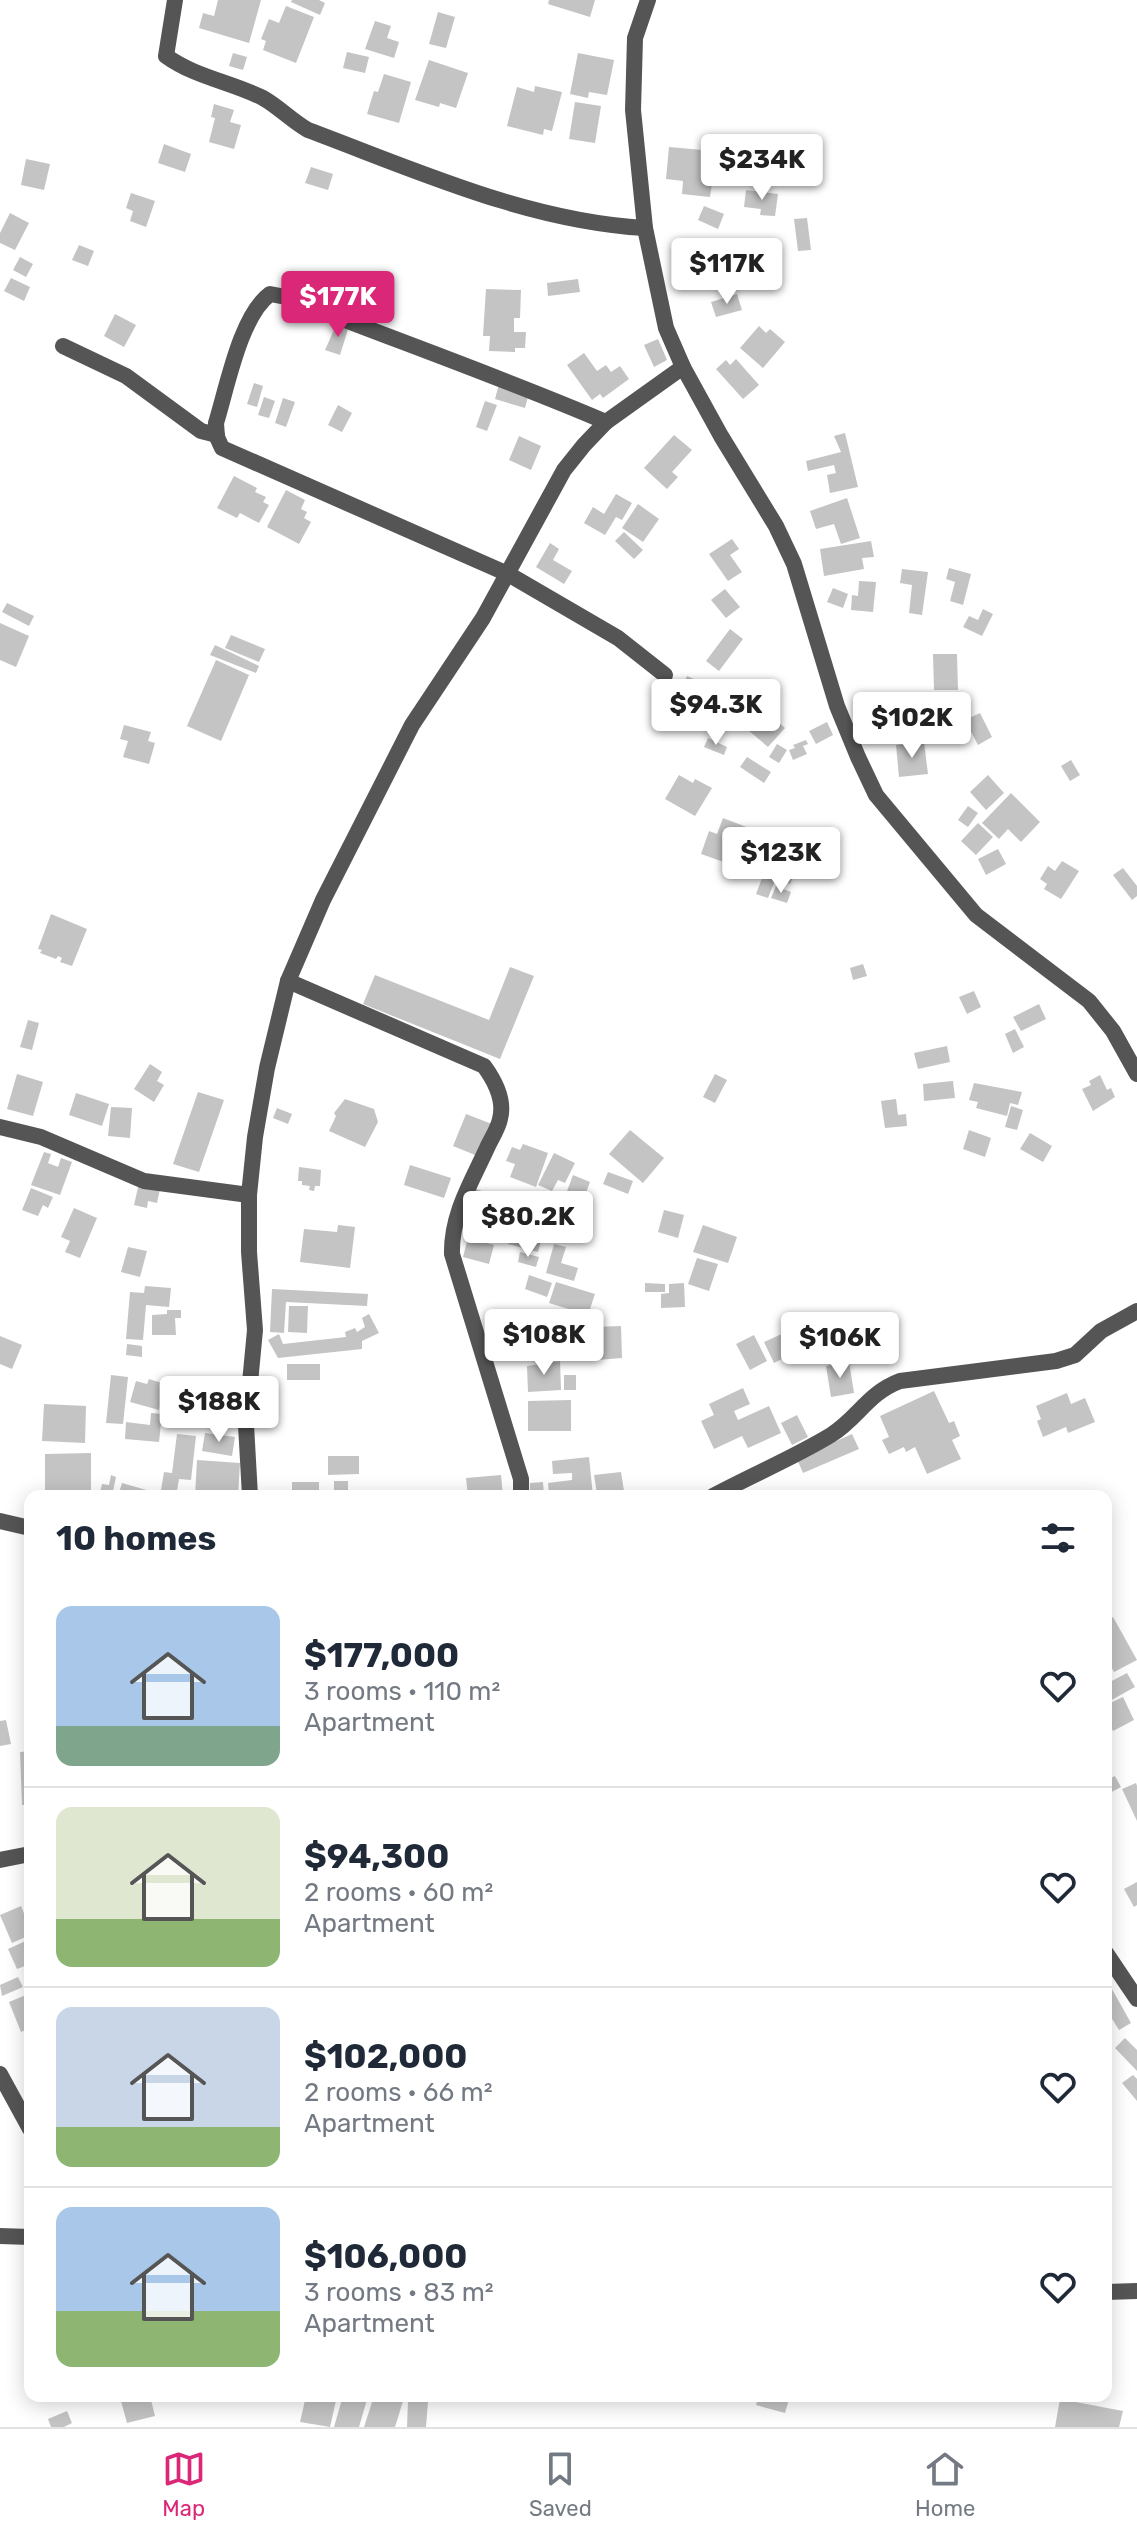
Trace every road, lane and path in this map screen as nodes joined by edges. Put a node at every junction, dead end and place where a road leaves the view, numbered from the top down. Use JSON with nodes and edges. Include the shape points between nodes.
{"nodes":[{"id":1,"x":175,"y":0,"type":"edge"},
{"id":2,"x":648,"y":0,"type":"edge"},
{"id":3,"x":645,"y":228,"type":"junction"},
{"id":4,"x":63,"y":346,"type":"dead end"},
{"id":5,"x":683,"y":367,"type":"junction"},
{"id":6,"x":606,"y":422,"type":"junction"},
{"id":7,"x":217,"y":435,"type":"junction"},
{"id":8,"x":508,"y":574,"type":"junction"},
{"id":9,"x":665,"y":675,"type":"dead end"},
{"id":10,"x":288,"y":981,"type":"junction"},
{"id":11,"x":1137,"y":1074,"type":"edge"},
{"id":12,"x":0,"y":1127,"type":"edge"},
{"id":13,"x":249,"y":1195,"type":"junction"},
{"id":14,"x":1137,"y":1311,"type":"edge"},
{"id":15,"x":250,"y":1490,"type":"edge"},
{"id":16,"x":521,"y":1490,"type":"edge"},
{"id":17,"x":725,"y":1490,"type":"edge"},
{"id":18,"x":0,"y":1521,"type":"edge"},
{"id":19,"x":24,"y":1527,"type":"edge"},
{"id":20,"x":24,"y":1855,"type":"edge"},
{"id":21,"x":0,"y":1860,"type":"edge"},
{"id":22,"x":1112,"y":1962,"type":"edge"},
{"id":23,"x":1137,"y":1999,"type":"edge"},
{"id":24,"x":0,"y":2074,"type":"edge"},
{"id":25,"x":24,"y":2118,"type":"edge"},
{"id":26,"x":0,"y":2236,"type":"edge"},
{"id":27,"x":24,"y":2237,"type":"edge"},
{"id":28,"x":1137,"y":2291,"type":"edge"},
{"id":29,"x":1112,"y":2292,"type":"edge"}],
"edges":[{"from":1,"to":3,"type":"street","via":[[166,56],[183,69],[264,99],[308,130],[546,214]]},
{"from":2,"to":3,"type":"street","via":[[635,38],[633,110]]},
{"from":3,"to":5,"type":"street","via":[[666,328]]},
{"from":4,"to":7,"type":"street","via":[[126,376],[201,431]]},
{"from":5,"to":6,"type":"street"},
{"from":5,"to":11,"type":"street","via":[[794,564],[837,706],[876,795],[976,915],[1089,1001]]},
{"from":6,"to":7,"type":"street","via":[[270,294],[257,304],[246,326],[216,423]]},
{"from":6,"to":8,"type":"street","via":[[564,470]]},
{"from":7,"to":8,"type":"street","via":[[222,448]]},
{"from":8,"to":9,"type":"street","via":[[618,638]]},
{"from":8,"to":10,"type":"street","via":[[412,725]]},
{"from":10,"to":13,"type":"street","via":[[267,1068]]},
{"from":10,"to":16,"type":"street","via":[[484,1066],[493,1079],[500,1120],[463,1197],[451,1235],[452,1254]]},
{"from":12,"to":13,"type":"street","via":[[41,1137],[144,1181]]},
{"from":13,"to":15,"type":"street","via":[[255,1330],[246,1425]]},
{"from":14,"to":17,"type":"street","via":[[1101,1331],[1075,1355],[1056,1361],[885,1386],[830,1435]]},
{"from":18,"to":19,"type":"street"},
{"from":20,"to":21,"type":"street"},
{"from":22,"to":23,"type":"street"},
{"from":24,"to":25,"type":"street"},
{"from":26,"to":27,"type":"street"},
{"from":28,"to":29,"type":"street"}]}
